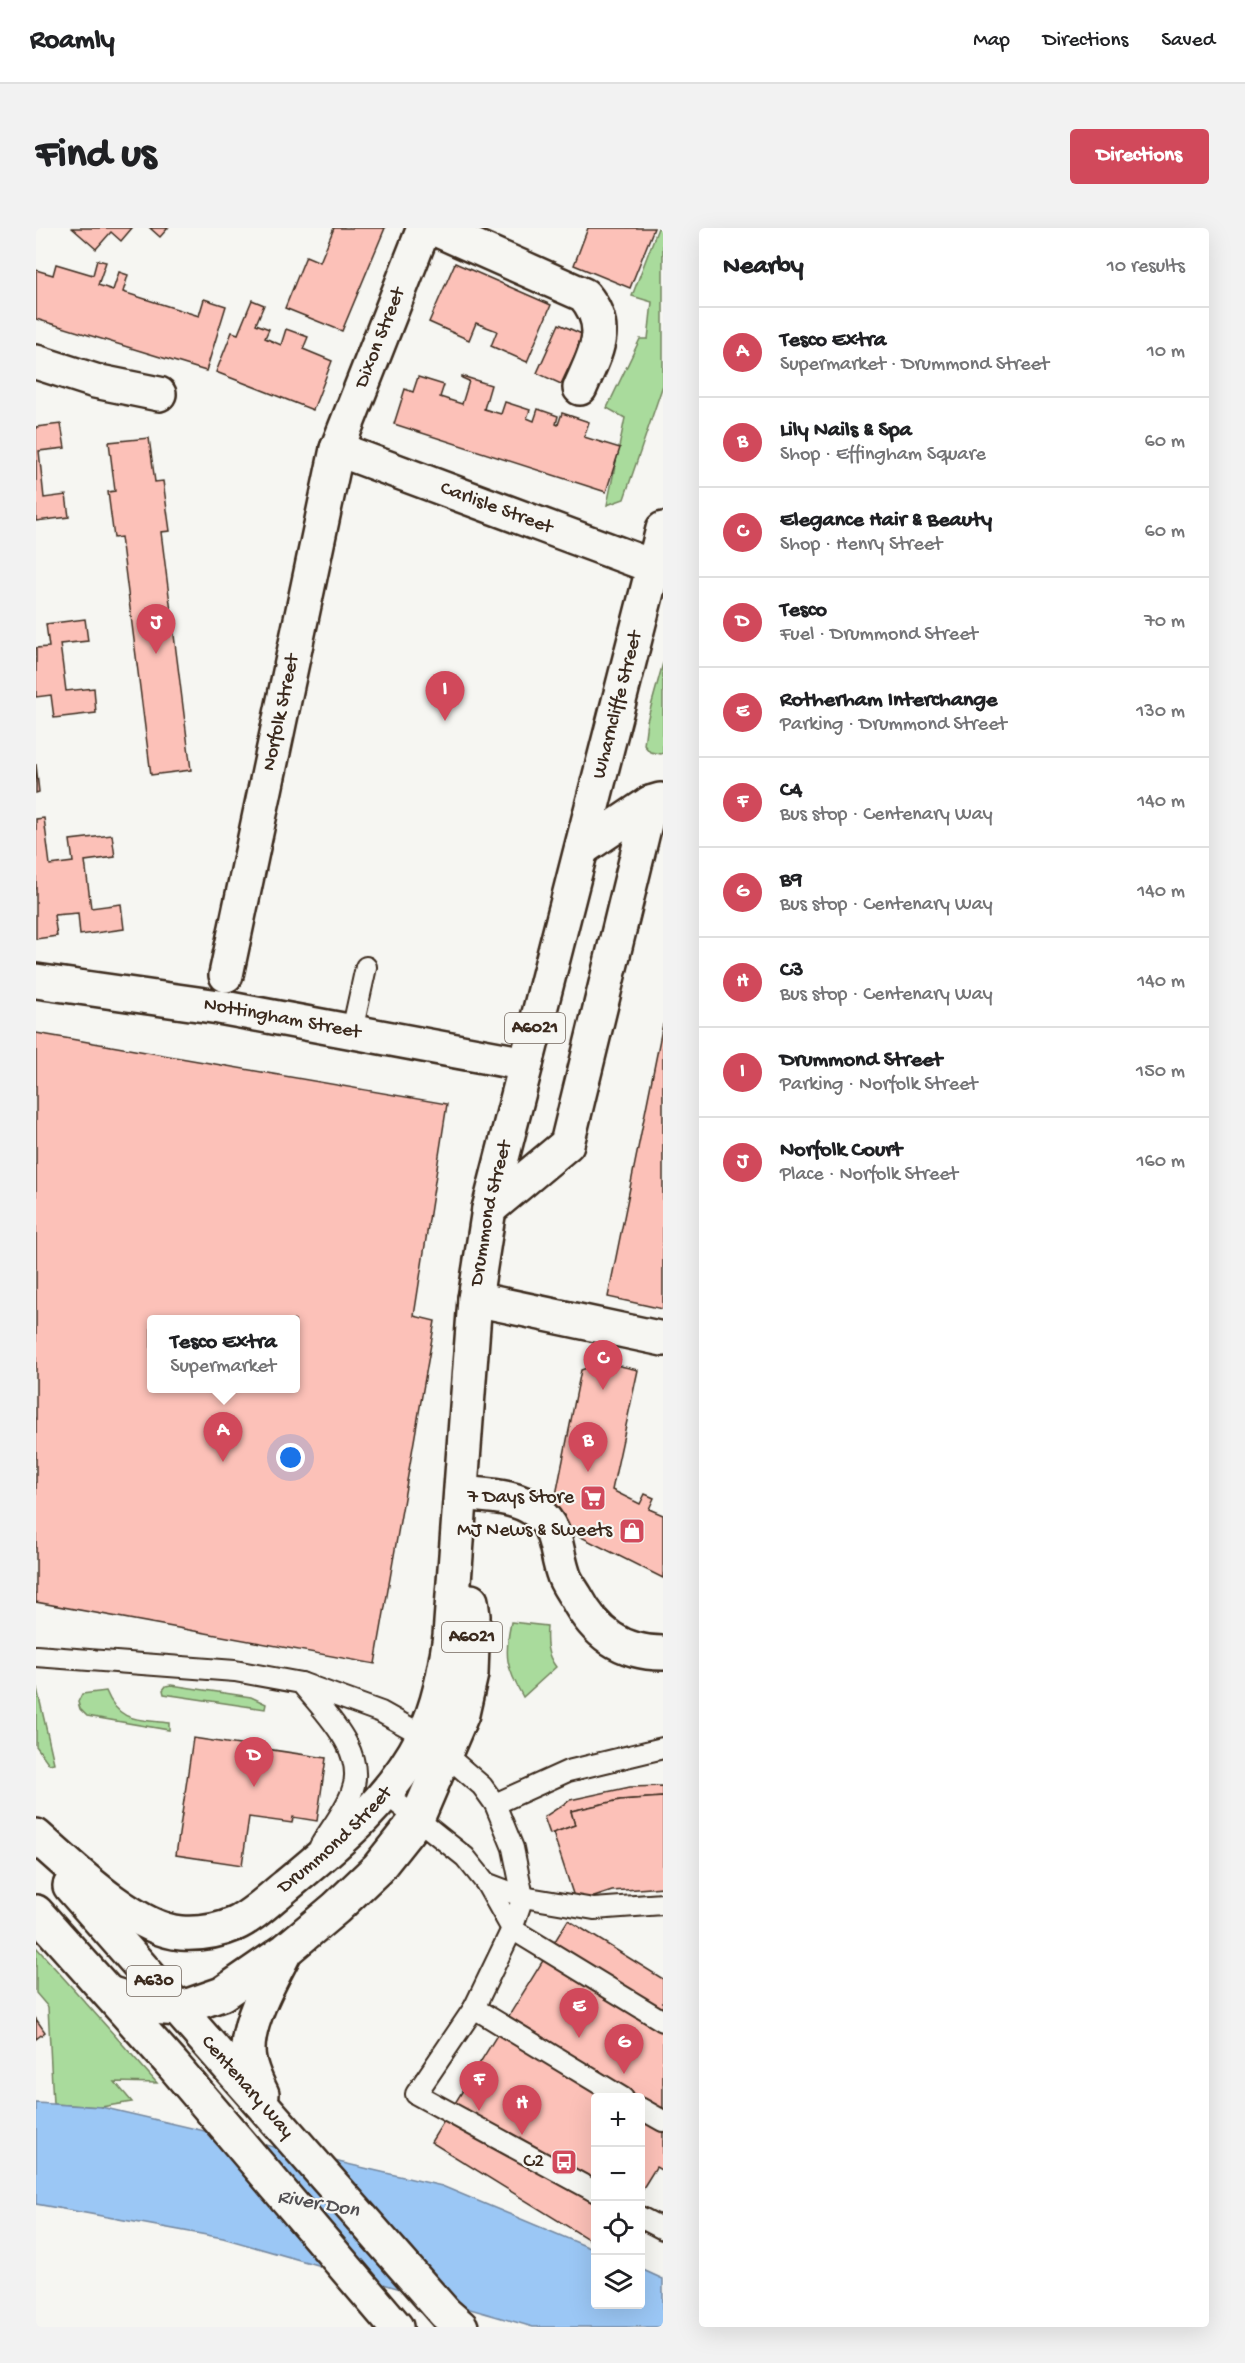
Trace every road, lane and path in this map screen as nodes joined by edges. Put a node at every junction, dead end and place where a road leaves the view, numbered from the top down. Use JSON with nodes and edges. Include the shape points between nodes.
{"nodes":[{"id":1,"x":424,"y":228,"type":"edge"},
{"id":2,"x":433,"y":228,"type":"edge"},
{"id":3,"x":36,"y":362,"type":"edge"},
{"id":4,"x":580,"y":388,"type":"dead end"},
{"id":5,"x":159,"y":394,"type":"dead end"},
{"id":6,"x":337,"y":449,"type":"junction"},
{"id":7,"x":663,"y":529,"type":"edge"},
{"id":8,"x":654,"y":567,"type":"junction"},
{"id":9,"x":656,"y":801,"type":"edge"},
{"id":10,"x":583,"y":848,"type":"junction"},
{"id":11,"x":366,"y":967,"type":"dead end"},
{"id":12,"x":226,"y":975,"type":"dead end"},
{"id":13,"x":36,"y":981,"type":"edge"},
{"id":14,"x":352,"y":1031,"type":"junction"},
{"id":15,"x":526,"y":1064,"type":"junction"},
{"id":16,"x":489,"y":1209,"type":"junction"},
{"id":17,"x":475,"y":1299,"type":"junction"},
{"id":18,"x":663,"y":1339,"type":"edge"},
{"id":19,"x":461,"y":1505,"type":"junction"},
{"id":20,"x":663,"y":1653,"type":"edge"},
{"id":21,"x":36,"y":1656,"type":"edge"},
{"id":22,"x":301,"y":1683,"type":"junction"},
{"id":23,"x":434,"y":1745,"type":"junction"},
{"id":24,"x":663,"y":1748,"type":"edge"},
{"id":25,"x":386,"y":1794,"type":"junction"},
{"id":26,"x":495,"y":1804,"type":"junction"},
{"id":27,"x":417,"y":1819,"type":"junction"},
{"id":28,"x":36,"y":1836,"type":"edge"},
{"id":29,"x":36,"y":1848,"type":"edge"},
{"id":30,"x":306,"y":1869,"type":"junction"},
{"id":31,"x":486,"y":1883,"type":"junction"},
{"id":32,"x":523,"y":1897,"type":"junction"},
{"id":33,"x":663,"y":1904,"type":"edge"},
{"id":34,"x":36,"y":1912,"type":"edge"},
{"id":35,"x":512,"y":1929,"type":"junction"},
{"id":36,"x":286,"y":1950,"type":"junction"},
{"id":37,"x":109,"y":1993,"type":"junction"},
{"id":38,"x":474,"y":2008,"type":"junction"},
{"id":39,"x":179,"y":2009,"type":"junction"},
{"id":40,"x":663,"y":2021,"type":"edge"},
{"id":41,"x":616,"y":2093,"type":"edge"},
{"id":42,"x":645,"y":2111,"type":"edge"},
{"id":43,"x":272,"y":2114,"type":"junction"},
{"id":44,"x":663,"y":2121,"type":"edge"},
{"id":45,"x":591,"y":2189,"type":"edge"},
{"id":46,"x":645,"y":2220,"type":"edge"},
{"id":47,"x":663,"y":2229,"type":"edge"},
{"id":48,"x":453,"y":2320,"type":"edge"},
{"id":49,"x":396,"y":2327,"type":"edge"}],
"edges":[{"from":1,"to":6,"type":"main road","name":"Dixon Street"},
{"from":2,"to":4,"type":"main road","via":[[584,295],[596,308],[600,328]]},
{"from":3,"to":5,"type":"main road","via":[[95,381]]},
{"from":6,"to":8,"type":"main road","name":"Carlisle Street"},
{"from":6,"to":12,"type":"main road","name":"Norfolk Street"},
{"from":7,"to":8,"type":"main road","name":"Wharncliffe Street","number":"A6021"},
{"from":8,"to":10,"type":"main road","name":"Wharncliffe Street","number":"A6021"},
{"from":9,"to":10,"type":"main road"},
{"from":9,"to":16,"type":"main road","via":[[567,1144]]},
{"from":10,"to":15,"type":"main road","name":"Drummond Street","number":"A6021"},
{"from":11,"to":14,"type":"lane"},
{"from":13,"to":14,"type":"main road","name":"Nottingham Street","via":[[210,1005]]},
{"from":14,"to":15,"type":"main road","name":"Nottingham Street"},
{"from":15,"to":16,"type":"main road","name":"Drummond Street","number":"A6021"},
{"from":16,"to":17,"type":"main road","name":"Drummond Street","number":"A6021"},
{"from":17,"to":18,"type":"main road"},
{"from":17,"to":19,"type":"main road","name":"Drummond Street","number":"A6021"},
{"from":19,"to":20,"type":"main road","via":[[518,1501],[537,1512],[554,1533],[563,1574],[588,1619],[615,1643]]},
{"from":19,"to":23,"type":"main road","name":"Drummond Street","number":"A6021","via":[[473,1616],[471,1674],[462,1714]]},
{"from":21,"to":22,"type":"lane","via":[[235,1671]]},
{"from":22,"to":23,"type":"lane","via":[[381,1712]]},
{"from":22,"to":30,"type":"lane","via":[[346,1741],[356,1768],[352,1793]]},
{"from":23,"to":25,"type":"main road","name":"Drummond Street","number":"A6021"},
{"from":23,"to":26,"type":"lane","via":[[482,1786]]},
{"from":23,"to":27,"type":"main road","name":"Drummond Street","number":"A6021"},
{"from":24,"to":26,"type":"lane","via":[[568,1772]]},
{"from":25,"to":27,"type":"lane"},
{"from":25,"to":30,"type":"main road","name":"Drummond Street","number":"A6021"},
{"from":26,"to":32,"type":"lane","via":[[513,1848]]},
{"from":27,"to":31,"type":"lane","via":[[465,1857]]},
{"from":27,"to":36,"type":"main road","name":"Drummond Street","number":"A6021","via":[[378,1868]]},
{"from":28,"to":30,"type":"main road","name":"Drummond Street","number":"A6021","via":[[120,1906],[152,1925],[180,1933],[206,1932],[236,1924]]},
{"from":29,"to":39,"type":"main road","name":"Centenary Way","number":"A630"},
{"from":31,"to":32,"type":"lane"},
{"from":31,"to":35,"type":"lane"},
{"from":32,"to":33,"type":"lane","via":[[594,1909]]},
{"from":32,"to":35,"type":"lane"},
{"from":34,"to":37,"type":"main road","number":"A630"},
{"from":35,"to":38,"type":"lane"},
{"from":35,"to":40,"type":"lane"},
{"from":36,"to":39,"type":"main road","name":"Drummond Street","number":"A6021","via":[[222,1994]]},
{"from":36,"to":43,"type":"main road","name":"Drummond Street","number":"A6021","via":[[258,2006],[248,2049],[252,2075]]},
{"from":37,"to":39,"type":"main road","name":"Drummond Street","number":"A6021","via":[[152,2007]]},
{"from":37,"to":49,"type":"main road","number":"A630"},
{"from":38,"to":41,"type":"lane"},
{"from":38,"to":45,"type":"lane","via":[[416,2094]]},
{"from":39,"to":43,"type":"main road","name":"Centenary Way","number":"A630"},
{"from":42,"to":44,"type":"lane"},
{"from":43,"to":48,"type":"main road","name":"Centenary Way","number":"A630"},
{"from":46,"to":47,"type":"lane"}]}
